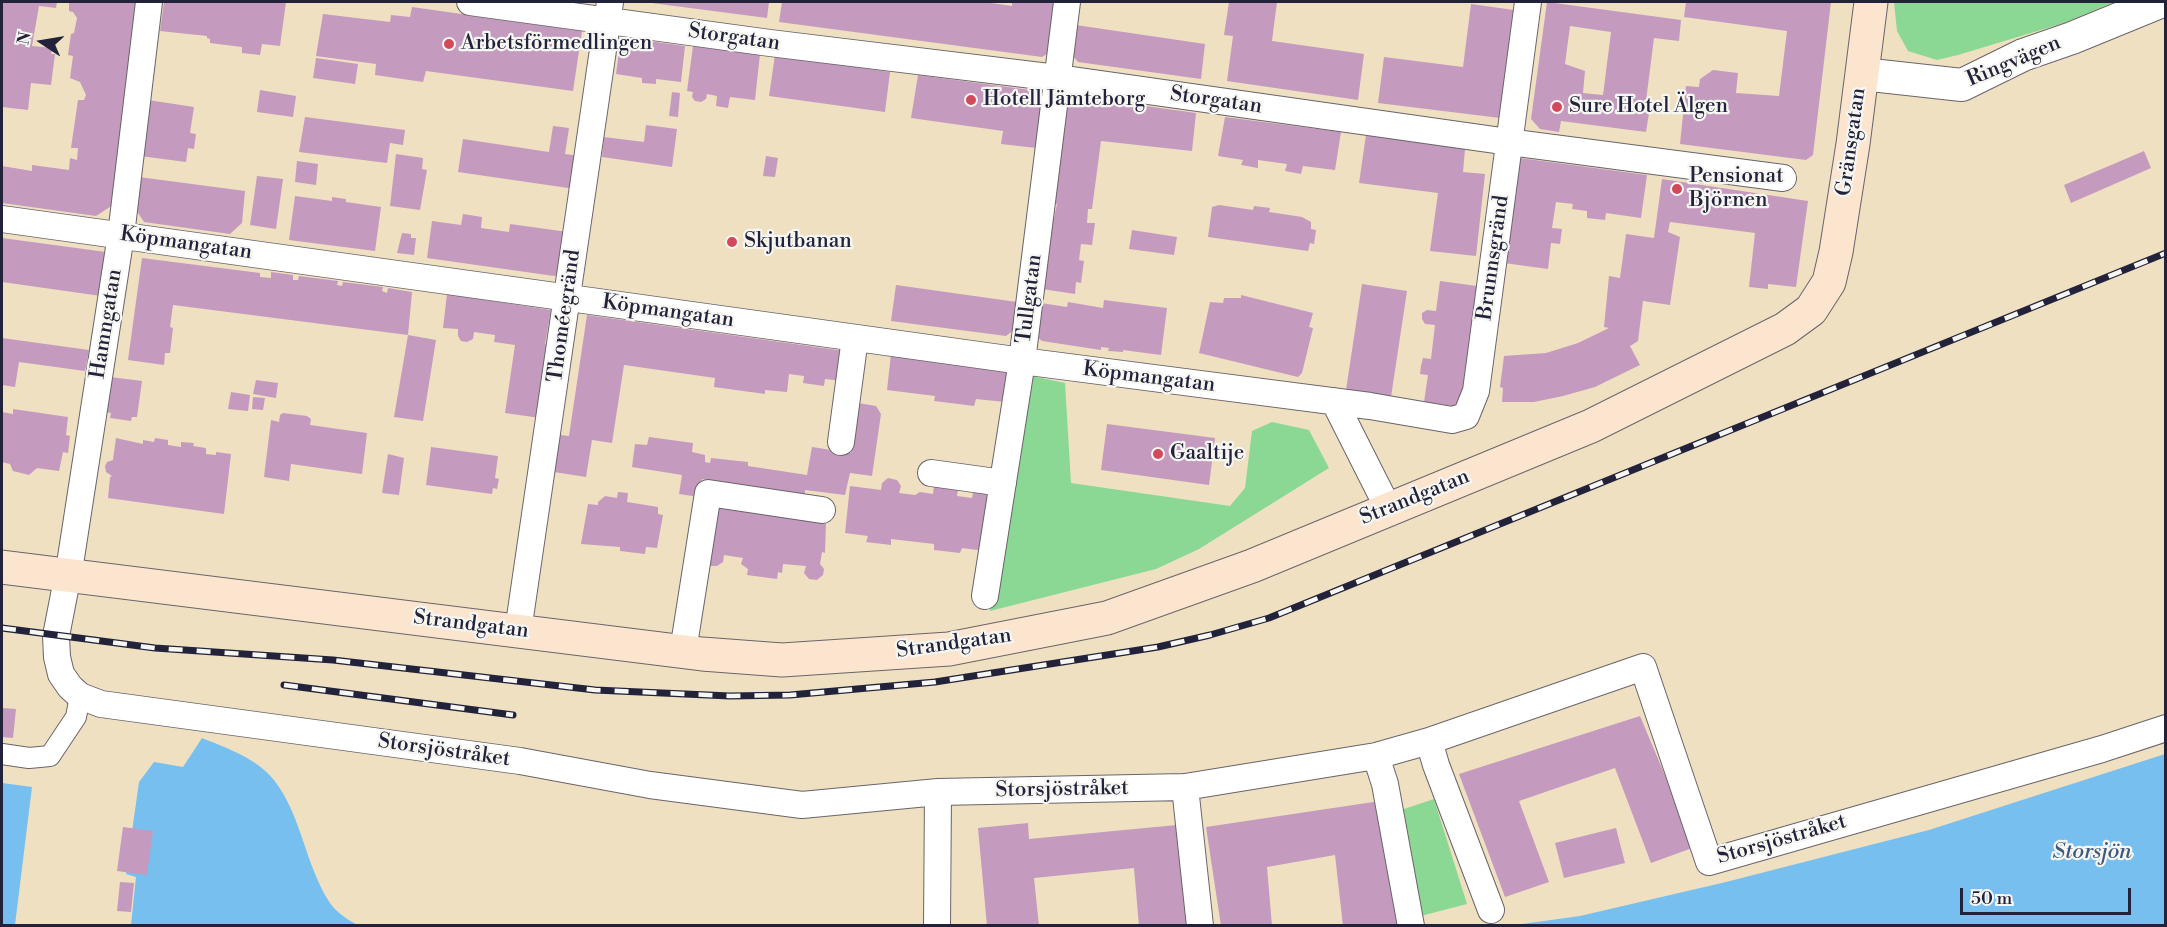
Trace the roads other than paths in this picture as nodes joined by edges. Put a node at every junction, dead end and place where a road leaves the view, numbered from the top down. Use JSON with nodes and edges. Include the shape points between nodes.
{"nodes":[{"id":1,"x":149,"y":2,"type":"edge"},
{"id":2,"x":470,"y":2,"type":"edge"},
{"id":3,"x":1067,"y":2,"type":"edge"},
{"id":4,"x":1528,"y":2,"type":"edge"},
{"id":5,"x":1871,"y":2,"type":"edge"},
{"id":6,"x":2160,"y":2,"type":"edge"},
{"id":7,"x":609,"y":11,"type":"edge"},
{"id":8,"x":1862,"y":74,"type":"junction"},
{"id":9,"x":1057,"y":78,"type":"junction"},
{"id":10,"x":1509,"y":142,"type":"junction"},
{"id":11,"x":1784,"y":178,"type":"dead end"},
{"id":12,"x":2,"y":219,"type":"edge"},
{"id":13,"x":121,"y":235,"type":"junction"},
{"id":14,"x":1829,"y":282,"type":"joint"},
{"id":15,"x":568,"y":298,"type":"junction"},
{"id":16,"x":855,"y":338,"type":"junction"},
{"id":17,"x":1022,"y":361,"type":"junction"},
{"id":18,"x":1334,"y":401,"type":"junction"},
{"id":19,"x":1370,"y":406,"type":"joint"},
{"id":20,"x":841,"y":442,"type":"dead end"},
{"id":21,"x":931,"y":473,"type":"dead end"},
{"id":22,"x":1002,"y":483,"type":"junction"},
{"id":23,"x":1389,"y":508,"type":"junction"},
{"id":24,"x":822,"y":510,"type":"dead end"},
{"id":25,"x":2,"y":567,"type":"edge"},
{"id":26,"x":67,"y":575,"type":"junction"},
{"id":27,"x":985,"y":596,"type":"dead end"},
{"id":28,"x":518,"y":631,"type":"junction"},
{"id":29,"x":683,"y":651,"type":"junction"},
{"id":30,"x":80,"y":696,"type":"junction"},
{"id":31,"x":2166,"y":728,"type":"edge"},
{"id":32,"x":1429,"y":741,"type":"junction"},
{"id":33,"x":2,"y":754,"type":"edge"},
{"id":34,"x":1376,"y":756,"type":"junction"},
{"id":35,"x":1185,"y":787,"type":"junction"},
{"id":36,"x":938,"y":792,"type":"junction"},
{"id":37,"x":1491,"y":910,"type":"dead end"},
{"id":38,"x":937,"y":926,"type":"edge"},
{"id":39,"x":1200,"y":926,"type":"edge"},
{"id":40,"x":1411,"y":926,"type":"edge"}],
"edges":[{"from":1,"to":13,"type":"street","name":"Hamngatan"},
{"from":2,"to":7,"type":"street","name":"Storgatan"},
{"from":3,"to":9,"type":"street","name":"Tullgatan"},
{"from":4,"to":10,"type":"street","name":"Brunnsgränd"},
{"from":5,"to":8,"type":"main road","name":"Gränsgatan"},
{"from":6,"to":8,"type":"street","name":"Ringvägen","via":[[2023,55],[1962,85]]},
{"from":7,"to":9,"type":"street","name":"Storgatan","via":[[782,44]]},
{"from":7,"to":15,"type":"street","name":"Thoméegränd"},
{"from":8,"to":14,"type":"main road","name":"Gränsgatan"},
{"from":9,"to":10,"type":"street","name":"Storgatan"},
{"from":9,"to":17,"type":"street","name":"Tullgatan"},
{"from":10,"to":11,"type":"street","name":"Storgatan"},
{"from":10,"to":19,"type":"street","name":"Brunnsgränd","via":[[1476,391],[1466,416],[1452,420]]},
{"from":12,"to":13,"type":"street","name":"Köpmangatan"},
{"from":13,"to":15,"type":"street","name":"Köpmangatan"},
{"from":13,"to":26,"type":"street","name":"Hamngatan"},
{"from":14,"to":23,"type":"main road","name":"Strandgatan","via":[[1811,310],[1785,329],[1591,426]]},
{"from":15,"to":16,"type":"street","name":"Köpmangatan"},
{"from":15,"to":28,"type":"street","name":"Thoméegränd"},
{"from":16,"to":17,"type":"street","name":"Köpmangatan"},
{"from":16,"to":20,"type":"street"},
{"from":17,"to":18,"type":"street","name":"Köpmangatan"},
{"from":17,"to":22,"type":"street","name":"Tullgatan"},
{"from":18,"to":19,"type":"street","name":"Köpmangatan"},
{"from":18,"to":23,"type":"street"},
{"from":21,"to":22,"type":"street"},
{"from":22,"to":27,"type":"street","name":"Tullgatan"},
{"from":23,"to":29,"type":"main road","name":"Strandgatan","via":[[1252,566],[1107,618],[949,649],[782,660]]},
{"from":24,"to":29,"type":"street","via":[[708,493]]},
{"from":25,"to":26,"type":"main road","name":"Strandgatan"},
{"from":26,"to":28,"type":"main road","name":"Strandgatan"},
{"from":26,"to":30,"type":"street","via":[[56,636],[57,657],[61,674]]},
{"from":28,"to":29,"type":"main road","name":"Strandgatan"},
{"from":30,"to":33,"type":"street","via":[[76,717],[50,756]]},
{"from":30,"to":36,"type":"street","name":"Storsjöstråket","via":[[101,704],[520,761],[650,785],[802,805]]},
{"from":31,"to":32,"type":"street","name":"Storsjöstråket","via":[[1708,862],[1643,667]]},
{"from":32,"to":34,"type":"street","name":"Storsjöstråket"},
{"from":32,"to":37,"type":"street"},
{"from":34,"to":35,"type":"street","name":"Storsjöstråket"},
{"from":34,"to":40,"type":"street","via":[[1385,784]]},
{"from":35,"to":36,"type":"street","name":"Storsjöstråket"},
{"from":35,"to":39,"type":"street"},
{"from":36,"to":38,"type":"street"}]}
